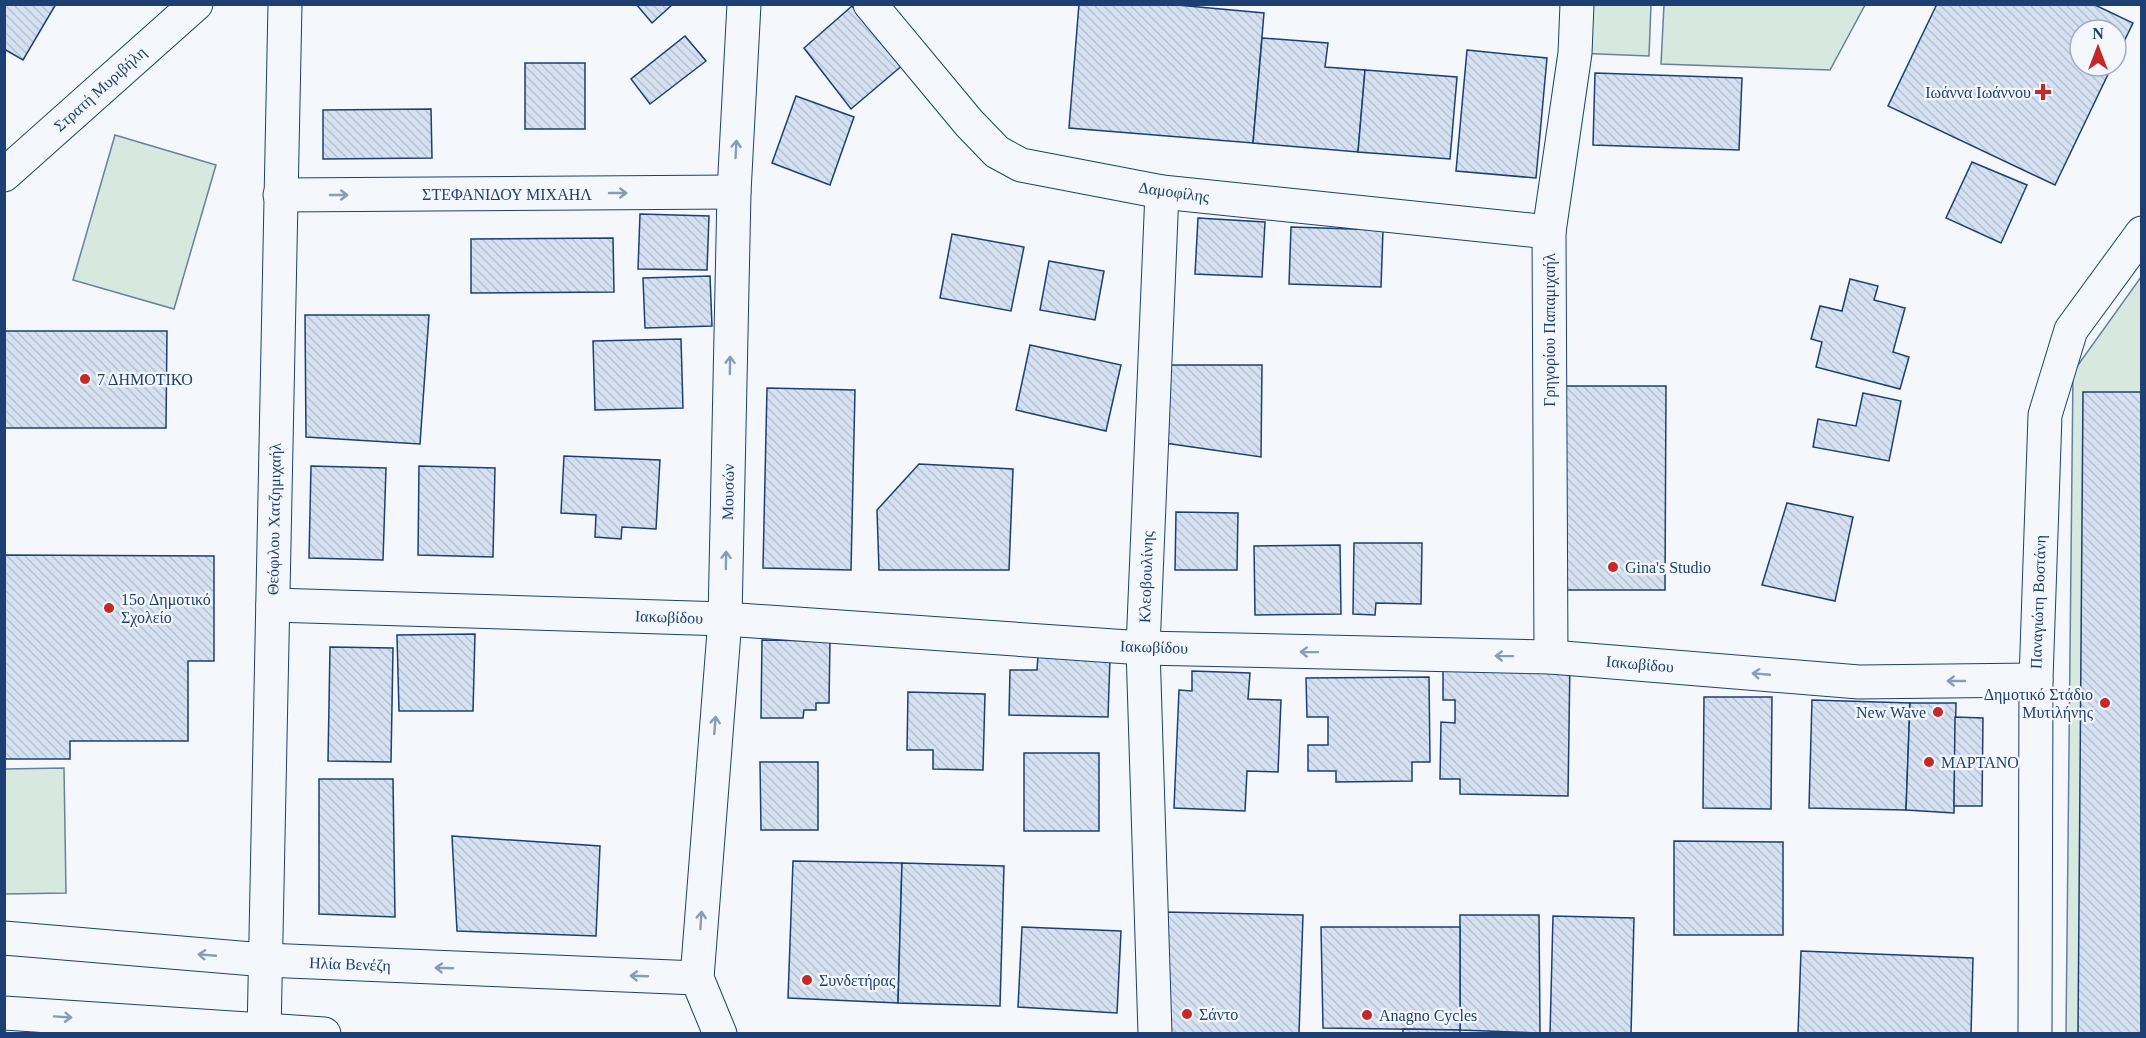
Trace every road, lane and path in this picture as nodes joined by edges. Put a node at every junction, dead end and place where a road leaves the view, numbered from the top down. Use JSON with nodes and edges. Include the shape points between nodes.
{"nodes":[{"id":1,"x":285,"y":4,"type":"edge"},
{"id":2,"x":744,"y":4,"type":"edge"},
{"id":3,"x":870,"y":4,"type":"edge"},
{"id":4,"x":1577,"y":4,"type":"edge"},
{"id":5,"x":188,"y":6,"type":"edge"},
{"id":6,"x":4,"y":175,"type":"edge"},
{"id":7,"x":734,"y":192,"type":"junction"},
{"id":8,"x":1162,"y":192,"type":"junction"},
{"id":9,"x":280,"y":195,"type":"junction"},
{"id":10,"x":1549,"y":232,"type":"junction"},
{"id":11,"x":2141,"y":236,"type":"edge"},
{"id":12,"x":273,"y":605,"type":"junction"},
{"id":13,"x":725,"y":619,"type":"junction"},
{"id":14,"x":1143,"y":648,"type":"junction"},
{"id":15,"x":1551,"y":657,"type":"junction"},
{"id":16,"x":2036,"y":680,"type":"junction"},
{"id":17,"x":4,"y":938,"type":"edge"},
{"id":18,"x":265,"y":960,"type":"junction"},
{"id":19,"x":697,"y":978,"type":"junction"},
{"id":20,"x":4,"y":1013,"type":"edge"},
{"id":21,"x":264,"y":1032,"type":"edge"},
{"id":22,"x":324,"y":1034,"type":"edge"},
{"id":23,"x":720,"y":1034,"type":"edge"},
{"id":24,"x":1155,"y":1034,"type":"edge"},
{"id":25,"x":2035,"y":1034,"type":"edge"}],
"edges":[{"from":1,"to":9,"type":"street","name":"Θεόφιλου Χατζημιχαήλ"},
{"from":7,"to":2,"type":"street","name":"Μουσών","one_way":true},
{"from":3,"to":8,"type":"street","name":"Δαμοφίλης","via":[[998,152],[1021,165]]},
{"from":4,"to":10,"type":"street","name":"Γρηγορίου Παπαμιχαήλ","via":[[1575,53]]},
{"from":5,"to":6,"type":"street","name":"Στρατή Μυριβήλη"},
{"from":9,"to":7,"type":"street","name":"ΣΤΕΦΑΝΙΔΟΥ ΜΙΧΑΗΛ","one_way":true},
{"from":13,"to":7,"type":"street","name":"Μουσών","one_way":true},
{"from":8,"to":10,"type":"street","name":"Δαμοφίλης"},
{"from":8,"to":14,"type":"street","name":"Κλεοβουλίνης"},
{"from":9,"to":12,"type":"street","name":"Θεόφιλου Χατζημιχαήλ"},
{"from":10,"to":15,"type":"street","name":"Γρηγορίου Παπαμιχαήλ"},
{"from":11,"to":16,"type":"street","name":"Παναγιώτη Βοστάνη","via":[[2071,330],[2045,415]]},
{"from":12,"to":13,"type":"street","name":"Ιακωβίδου"},
{"from":12,"to":18,"type":"street","name":"Θεόφιλου Χατζημιχαήλ"},
{"from":13,"to":14,"type":"street","name":"Ιακωβίδου"},
{"from":19,"to":13,"type":"street","name":"Μουσών","one_way":true},
{"from":15,"to":14,"type":"street","name":"Ιακωβίδου","one_way":true},
{"from":14,"to":24,"type":"street","name":"Κλεοβουλίνης"},
{"from":16,"to":15,"type":"street","name":"Ιακωβίδου","one_way":true,"via":[[1859,682]]},
{"from":16,"to":25,"type":"street","name":"Παναγιώτη Βοστάνη"},
{"from":18,"to":17,"type":"street","name":"Ηλία Βενέζη","one_way":true},
{"from":19,"to":18,"type":"street","name":"Ηλία Βενέζη","one_way":true},
{"from":18,"to":21,"type":"street","name":"Θεόφιλου Χατζημιχαήλ"},
{"from":19,"to":23,"type":"street"},
{"from":20,"to":21,"type":"street","one_way":true},
{"from":21,"to":22,"type":"street"}]}
